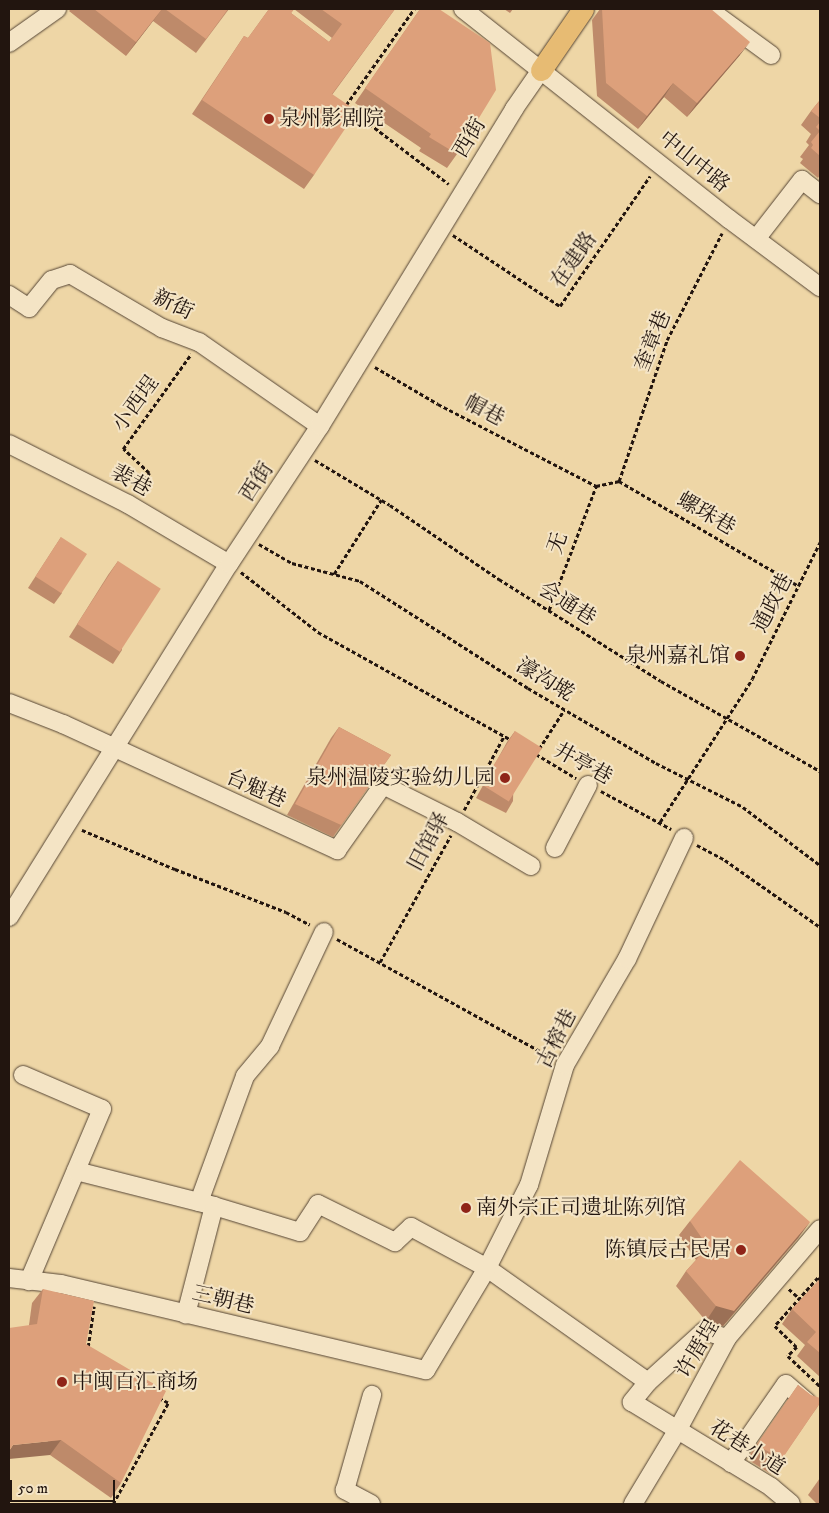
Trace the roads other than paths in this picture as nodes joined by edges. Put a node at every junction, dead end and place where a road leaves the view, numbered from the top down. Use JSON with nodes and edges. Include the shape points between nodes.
{"nodes":[{"id":1,"x":57,"y":9,"type":"edge"},
{"id":2,"x":463,"y":9,"type":"edge"},
{"id":3,"x":583,"y":9,"type":"edge"},
{"id":4,"x":708,"y":9,"type":"edge"},
{"id":5,"x":9,"y":43,"type":"edge"},
{"id":6,"x":771,"y":55,"type":"dead end"},
{"id":7,"x":541,"y":70,"type":"junction"},
{"id":8,"x":820,"y":194,"type":"edge"},
{"id":9,"x":756,"y":239,"type":"junction"},
{"id":10,"x":820,"y":287,"type":"edge"},
{"id":11,"x":9,"y":295,"type":"edge"},
{"id":12,"x":320,"y":426,"type":"junction"},
{"id":13,"x":9,"y":444,"type":"edge"},
{"id":14,"x":229,"y":564,"type":"junction"},
{"id":15,"x":9,"y":702,"type":"edge"},
{"id":16,"x":114,"y":749,"type":"junction"},
{"id":17,"x":588,"y":784,"type":"road end"},
{"id":18,"x":684,"y":838,"type":"road end"},
{"id":19,"x":555,"y":848,"type":"dead end"},
{"id":20,"x":531,"y":866,"type":"dead end"},
{"id":21,"x":9,"y":917,"type":"edge"},
{"id":22,"x":324,"y":932,"type":"dead end"},
{"id":23,"x":23,"y":1074,"type":"dead end"},
{"id":24,"x":76,"y":1171,"type":"junction"},
{"id":25,"x":206,"y":1204,"type":"junction"},
{"id":26,"x":820,"y":1229,"type":"edge"},
{"id":27,"x":487,"y":1268,"type":"junction"},
{"id":28,"x":9,"y":1278,"type":"edge"},
{"id":29,"x":29,"y":1281,"type":"junction"},
{"id":30,"x":186,"y":1314,"type":"junction"},
{"id":31,"x":727,"y":1338,"type":"junction"},
{"id":32,"x":426,"y":1370,"type":"joint"},
{"id":33,"x":648,"y":1382,"type":"junction"},
{"id":34,"x":372,"y":1395,"type":"dead end"},
{"id":35,"x":807,"y":1402,"type":"edge"},
{"id":36,"x":678,"y":1431,"type":"junction"},
{"id":37,"x":731,"y":1463,"type":"junction"},
{"id":38,"x":371,"y":1504,"type":"edge"},
{"id":39,"x":634,"y":1504,"type":"edge"},
{"id":40,"x":791,"y":1504,"type":"edge"}],
"edges":[{"from":1,"to":5,"type":"street"},
{"from":2,"to":7,"type":"street","name":"中山中路"},
{"from":3,"to":7,"type":"main road"},
{"from":4,"to":6,"type":"street"},
{"from":7,"to":9,"type":"street","name":"中山中路"},
{"from":7,"to":12,"type":"street","name":"西街"},
{"from":8,"to":9,"type":"street","via":[[802,180]]},
{"from":9,"to":10,"type":"street","name":"中山中路"},
{"from":11,"to":12,"type":"street","name":"新街","via":[[29,308],[52,280],[70,274],[162,328],[199,342]]},
{"from":12,"to":14,"type":"street","name":"西街"},
{"from":13,"to":14,"type":"street","name":"裴巷","via":[[128,504]]},
{"from":14,"to":16,"type":"street","name":"西街"},
{"from":15,"to":16,"type":"street","name":"台魁巷"},
{"from":16,"to":20,"type":"street","name":"台魁巷","via":[[337,850],[383,785],[458,822]]},
{"from":16,"to":21,"type":"street","name":"西街"},
{"from":17,"to":19,"type":"street"},
{"from":18,"to":27,"type":"street","name":"古榕巷","via":[[627,960],[565,1065],[529,1185]]},
{"from":22,"to":25,"type":"street","via":[[270,1046],[245,1076]]},
{"from":23,"to":24,"type":"street","via":[[102,1109]]},
{"from":24,"to":25,"type":"street"},
{"from":24,"to":29,"type":"street"},
{"from":25,"to":27,"type":"street","via":[[300,1232],[318,1204],[394,1242],[410,1227]]},
{"from":25,"to":30,"type":"street"},
{"from":26,"to":31,"type":"street","name":"许厝埕"},
{"from":27,"to":32,"type":"street","name":"古榕巷"},
{"from":27,"to":33,"type":"street"},
{"from":28,"to":29,"type":"street","name":"三朝巷"},
{"from":29,"to":30,"type":"street","name":"三朝巷","via":[[61,1284]]},
{"from":30,"to":32,"type":"street","name":"三朝巷"},
{"from":31,"to":33,"type":"street","via":[[704,1332]]},
{"from":31,"to":36,"type":"street","name":"许厝埕"},
{"from":33,"to":36,"type":"street","via":[[632,1402]]},
{"from":34,"to":38,"type":"street","via":[[345,1490]]},
{"from":35,"to":37,"type":"street","via":[[786,1384]]},
{"from":36,"to":37,"type":"street","name":"花巷小道"},
{"from":36,"to":39,"type":"street","name":"许厝埕"},
{"from":37,"to":40,"type":"street","name":"花巷小道"}]}
